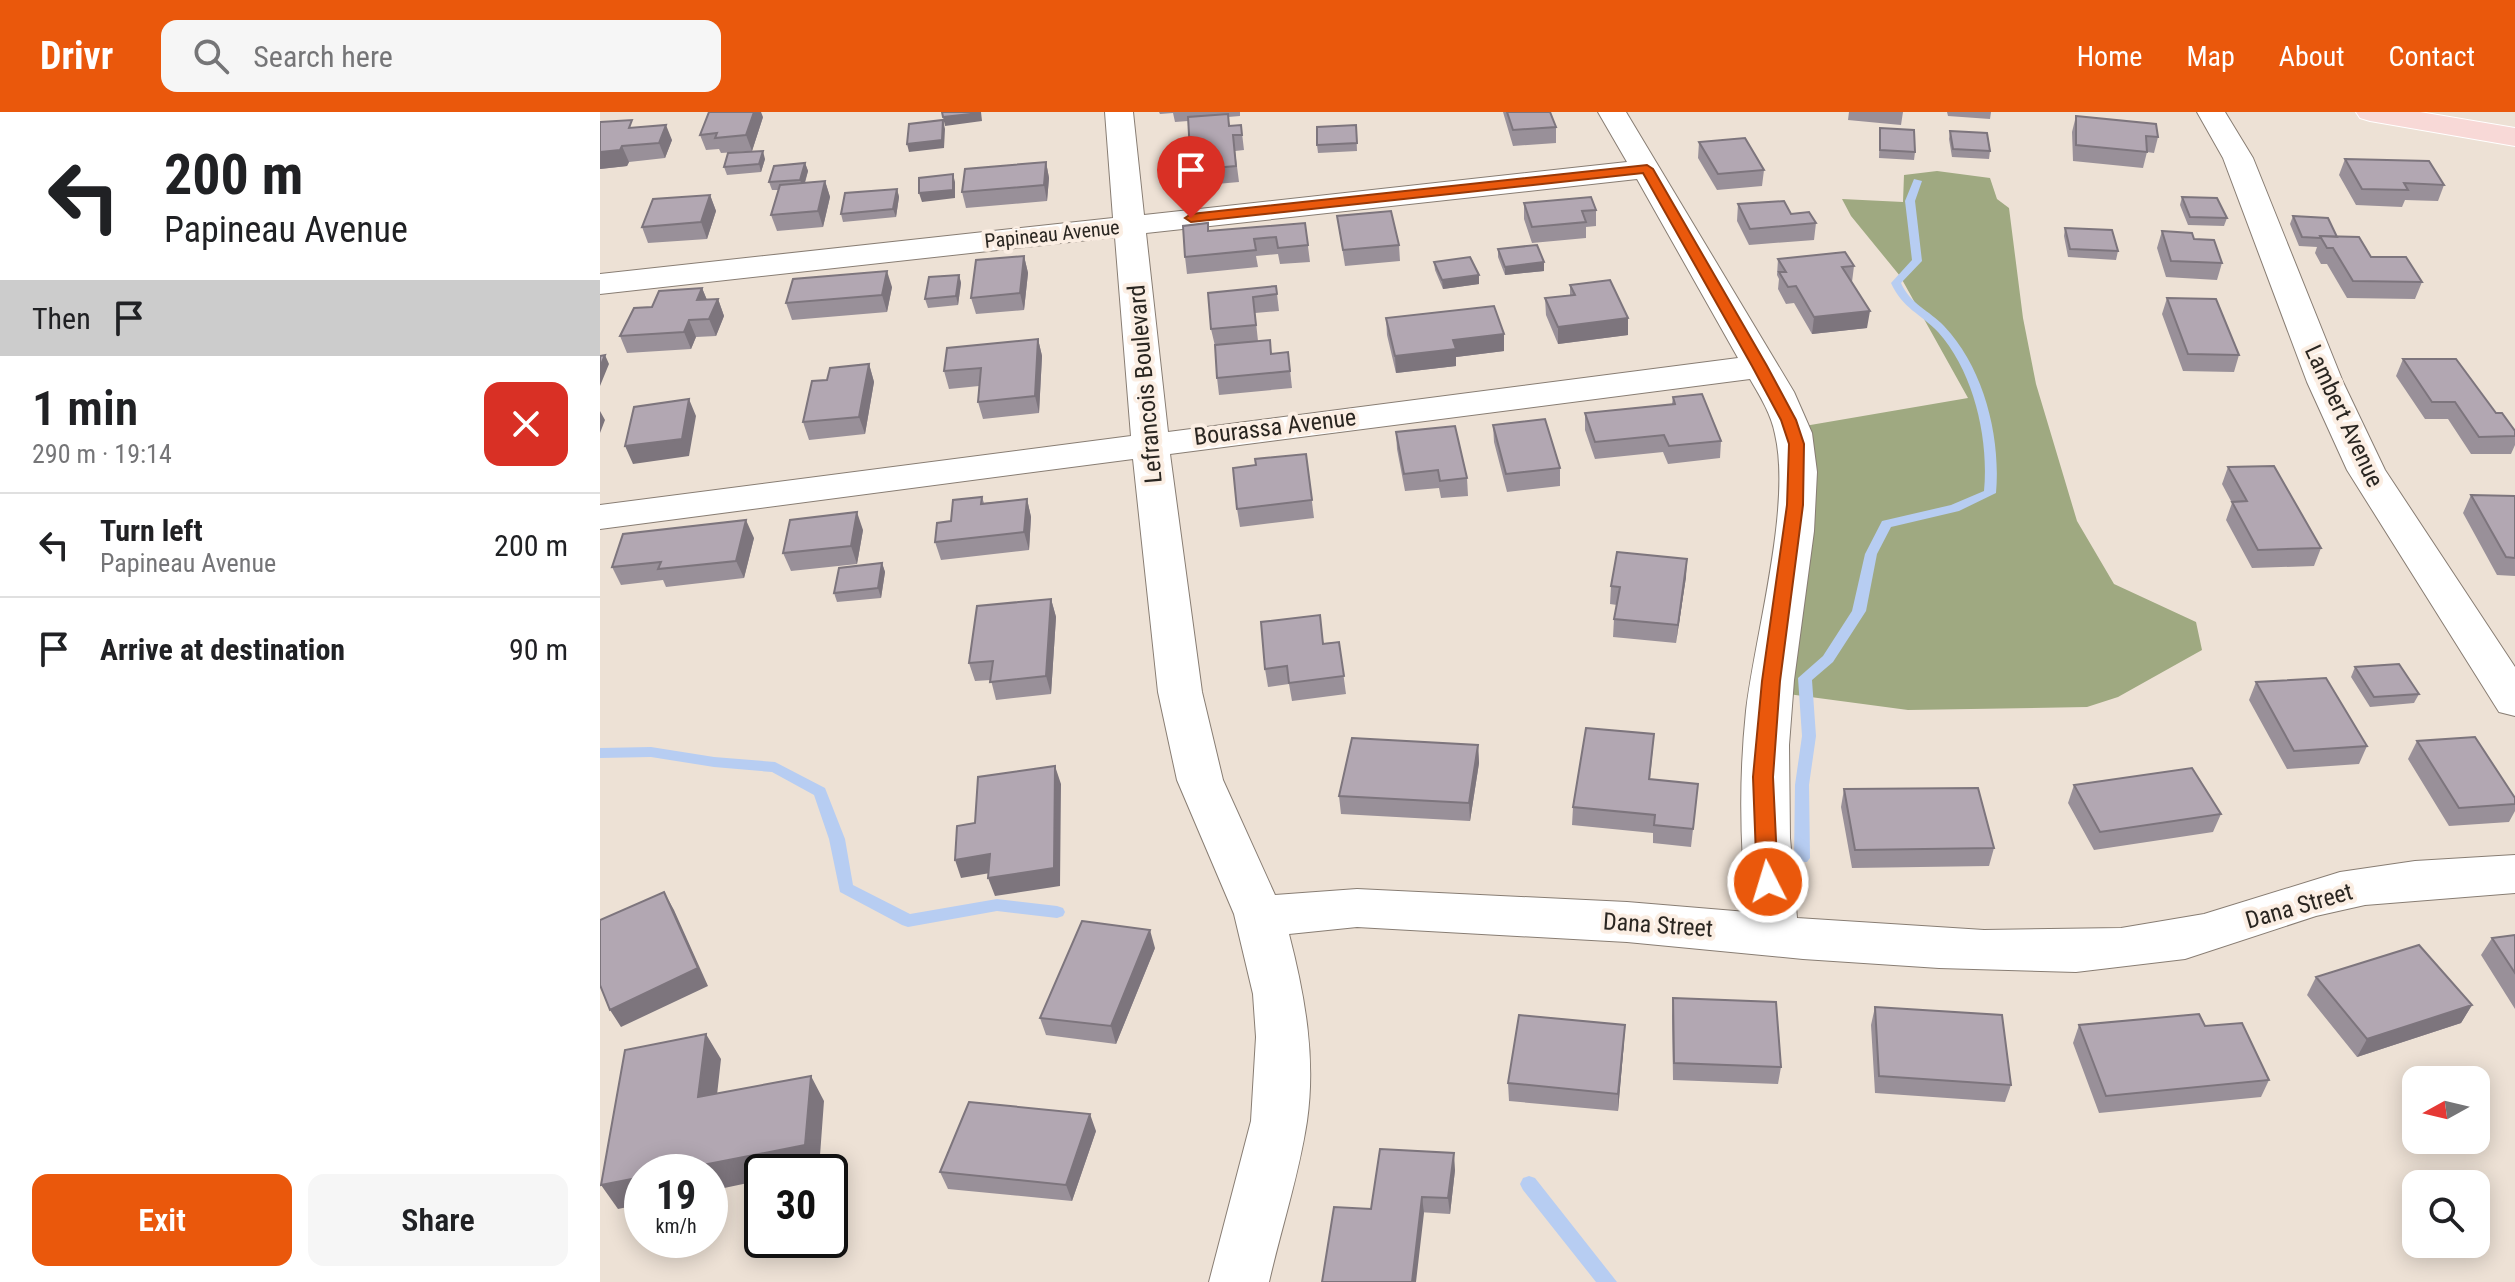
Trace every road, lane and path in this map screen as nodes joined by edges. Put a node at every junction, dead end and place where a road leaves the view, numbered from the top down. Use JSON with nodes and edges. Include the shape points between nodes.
{"nodes":[{"id":1,"x":1119,"y":112,"type":"edge"},
{"id":2,"x":1612,"y":112,"type":"edge"},
{"id":3,"x":2211,"y":112,"type":"edge"},
{"id":4,"x":2370,"y":112,"type":"edge"},
{"id":5,"x":2428,"y":117,"type":"edge"},
{"id":6,"x":2515,"y":137,"type":"edge"},
{"id":7,"x":1647,"y":169,"type":"junction"},
{"id":8,"x":1130,"y":225,"type":"junction"},
{"id":9,"x":600,"y":284,"type":"edge"},
{"id":10,"x":1760,"y":366,"type":"junction"},
{"id":11,"x":1151,"y":444,"type":"junction"},
{"id":12,"x":600,"y":517,"type":"edge"},
{"id":13,"x":2515,"y":701,"type":"edge"},
{"id":14,"x":2515,"y":874,"type":"edge"},
{"id":15,"x":1259,"y":914,"type":"junction"},
{"id":16,"x":1774,"y":934,"type":"junction"},
{"id":17,"x":1239,"y":1282,"type":"edge"}],
"edges":[{"from":1,"to":8,"type":"street","name":"Lefrancois Boulevard"},
{"from":2,"to":7,"type":"street"},
{"from":3,"to":13,"type":"street","name":"Lambert Avenue","via":[[2243,169],[2325,382],[2366,470]]},
{"from":4,"to":5,"type":"main road"},
{"from":5,"to":6,"type":"main road"},
{"from":7,"to":8,"type":"street","name":"Papineau Avenue"},
{"from":7,"to":10,"type":"street"},
{"from":8,"to":9,"type":"street","name":"Papineau Avenue"},
{"from":8,"to":11,"type":"street","name":"Lefrancois Boulevard"},
{"from":10,"to":11,"type":"street","name":"Bourassa Avenue"},
{"from":10,"to":16,"type":"street","via":[[1797,444],[1795,505],[1763,777],[1764,856]]},
{"from":11,"to":12,"type":"street","name":"Bourassa Avenue"},
{"from":11,"to":15,"type":"street","name":"Lefrancois Boulevard","via":[[1180,692],[1200,780]]},
{"from":14,"to":16,"type":"street","name":"Dana Street","via":[[2435,879],[2317,897],[2169,943],[2114,949],[2056,952]]},
{"from":15,"to":16,"type":"street","name":"Dana Street","via":[[1357,908]]},
{"from":15,"to":17,"type":"street","via":[[1279,994],[1281,1089],[1279,1121]]}]}
